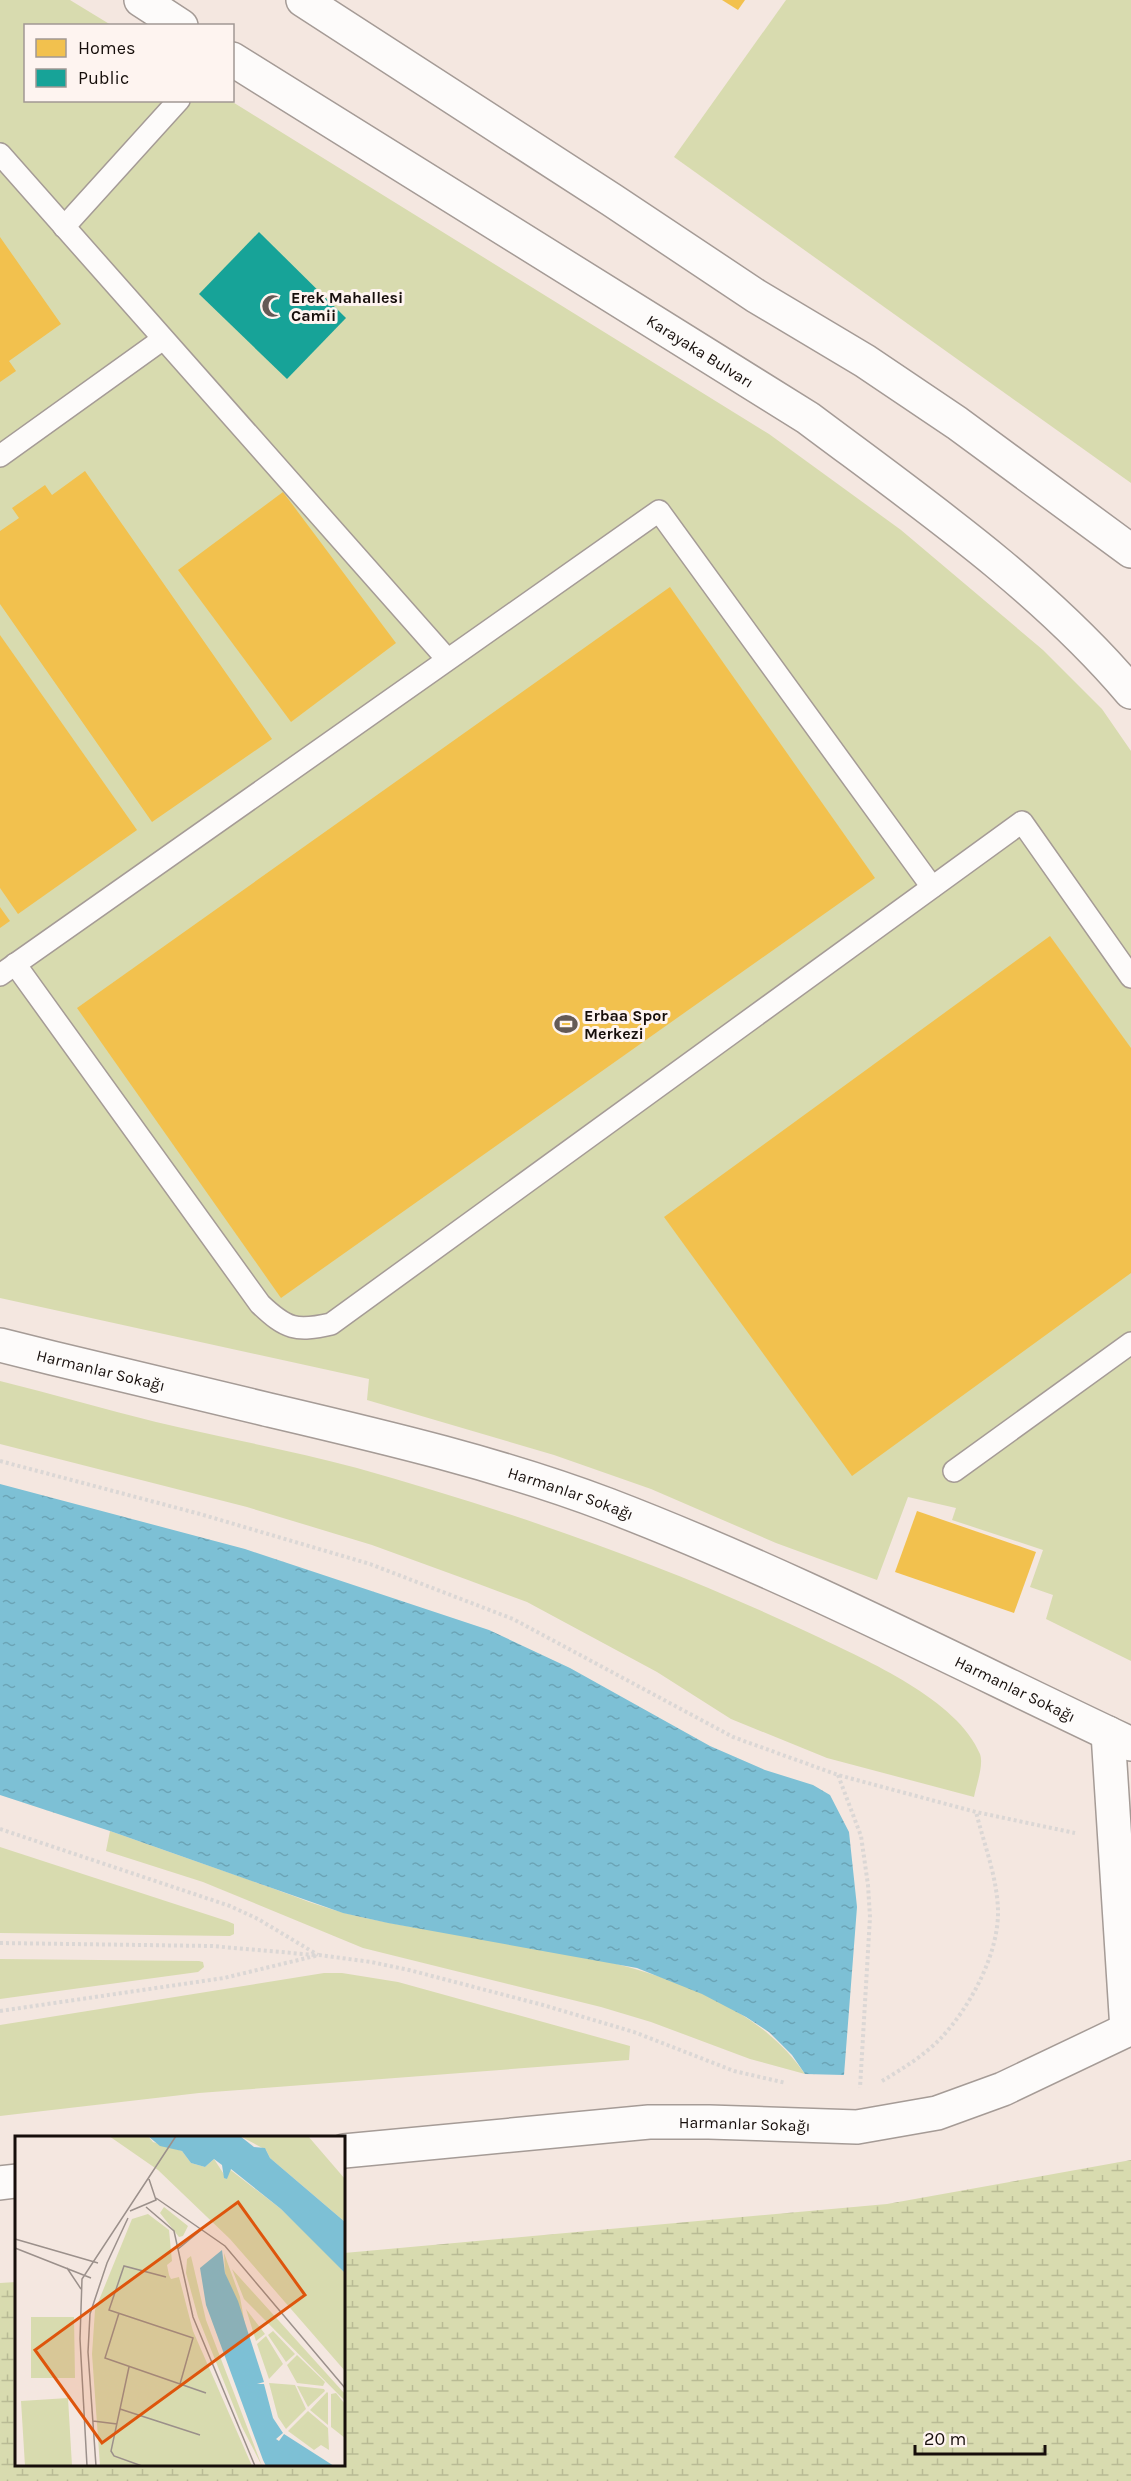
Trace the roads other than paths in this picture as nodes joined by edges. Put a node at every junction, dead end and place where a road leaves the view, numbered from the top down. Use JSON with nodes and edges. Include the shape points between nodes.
{"nodes":[{"id":1,"x":141,"y":0,"type":"edge"},
{"id":2,"x":303,"y":0,"type":"edge"},
{"id":3,"x":178,"y":24,"type":"edge"},
{"id":4,"x":234,"y":59,"type":"edge"},
{"id":5,"x":177,"y":102,"type":"edge"},
{"id":6,"x":0,"y":154,"type":"edge"},
{"id":7,"x":64,"y":227,"type":"junction"},
{"id":8,"x":163,"y":339,"type":"junction"},
{"id":9,"x":0,"y":456,"type":"edge"},
{"id":10,"x":1131,"y":550,"type":"edge"},
{"id":11,"x":447,"y":659,"type":"junction"},
{"id":12,"x":1131,"y":692,"type":"edge"},
{"id":13,"x":932,"y":887,"type":"junction"},
{"id":14,"x":8,"y":970,"type":"edge"},
{"id":15,"x":1131,"y":977,"type":"edge"},
{"id":16,"x":1131,"y":1343,"type":"edge"},
{"id":17,"x":0,"y":1345,"type":"edge"},
{"id":18,"x":954,"y":1472,"type":"dead end"},
{"id":19,"x":1120,"y":1738,"type":"edge"},
{"id":20,"x":1129,"y":2029,"type":"edge"},
{"id":21,"x":345,"y":2151,"type":"edge"},
{"id":22,"x":15,"y":2181,"type":"edge"},
{"id":23,"x":0,"y":2182,"type":"edge"}],
"edges":[{"from":1,"to":3,"type":"street"},
{"from":2,"to":10,"type":"street","via":[[756,296],[865,361]]},
{"from":4,"to":12,"type":"street","name":"Karayaka Bulvarı","via":[[808,418],[1010,574],[1099,654]]},
{"from":5,"to":7,"type":"lane"},
{"from":6,"to":7,"type":"lane"},
{"from":7,"to":8,"type":"lane"},
{"from":8,"to":9,"type":"lane"},
{"from":8,"to":11,"type":"lane"},
{"from":11,"to":13,"type":"lane","via":[[659,511]]},
{"from":11,"to":14,"type":"lane"},
{"from":13,"to":14,"type":"lane","via":[[331,1324],[306,1330],[280,1323],[260,1304]]},
{"from":13,"to":15,"type":"lane","via":[[1022,822]]},
{"from":16,"to":18,"type":"lane"},
{"from":17,"to":19,"type":"street","name":"Harmanlar Sokağı","via":[[361,1432],[476,1463],[606,1505],[851,1608]]},
{"from":19,"to":20,"type":"street","name":"Harmanlar Sokağı","via":[[1115,1841]]},
{"from":20,"to":21,"type":"street","name":"Harmanlar Sokağı","via":[[1003,2089],[937,2113],[857,2127],[649,2122]]},
{"from":22,"to":23,"type":"street"}]}
